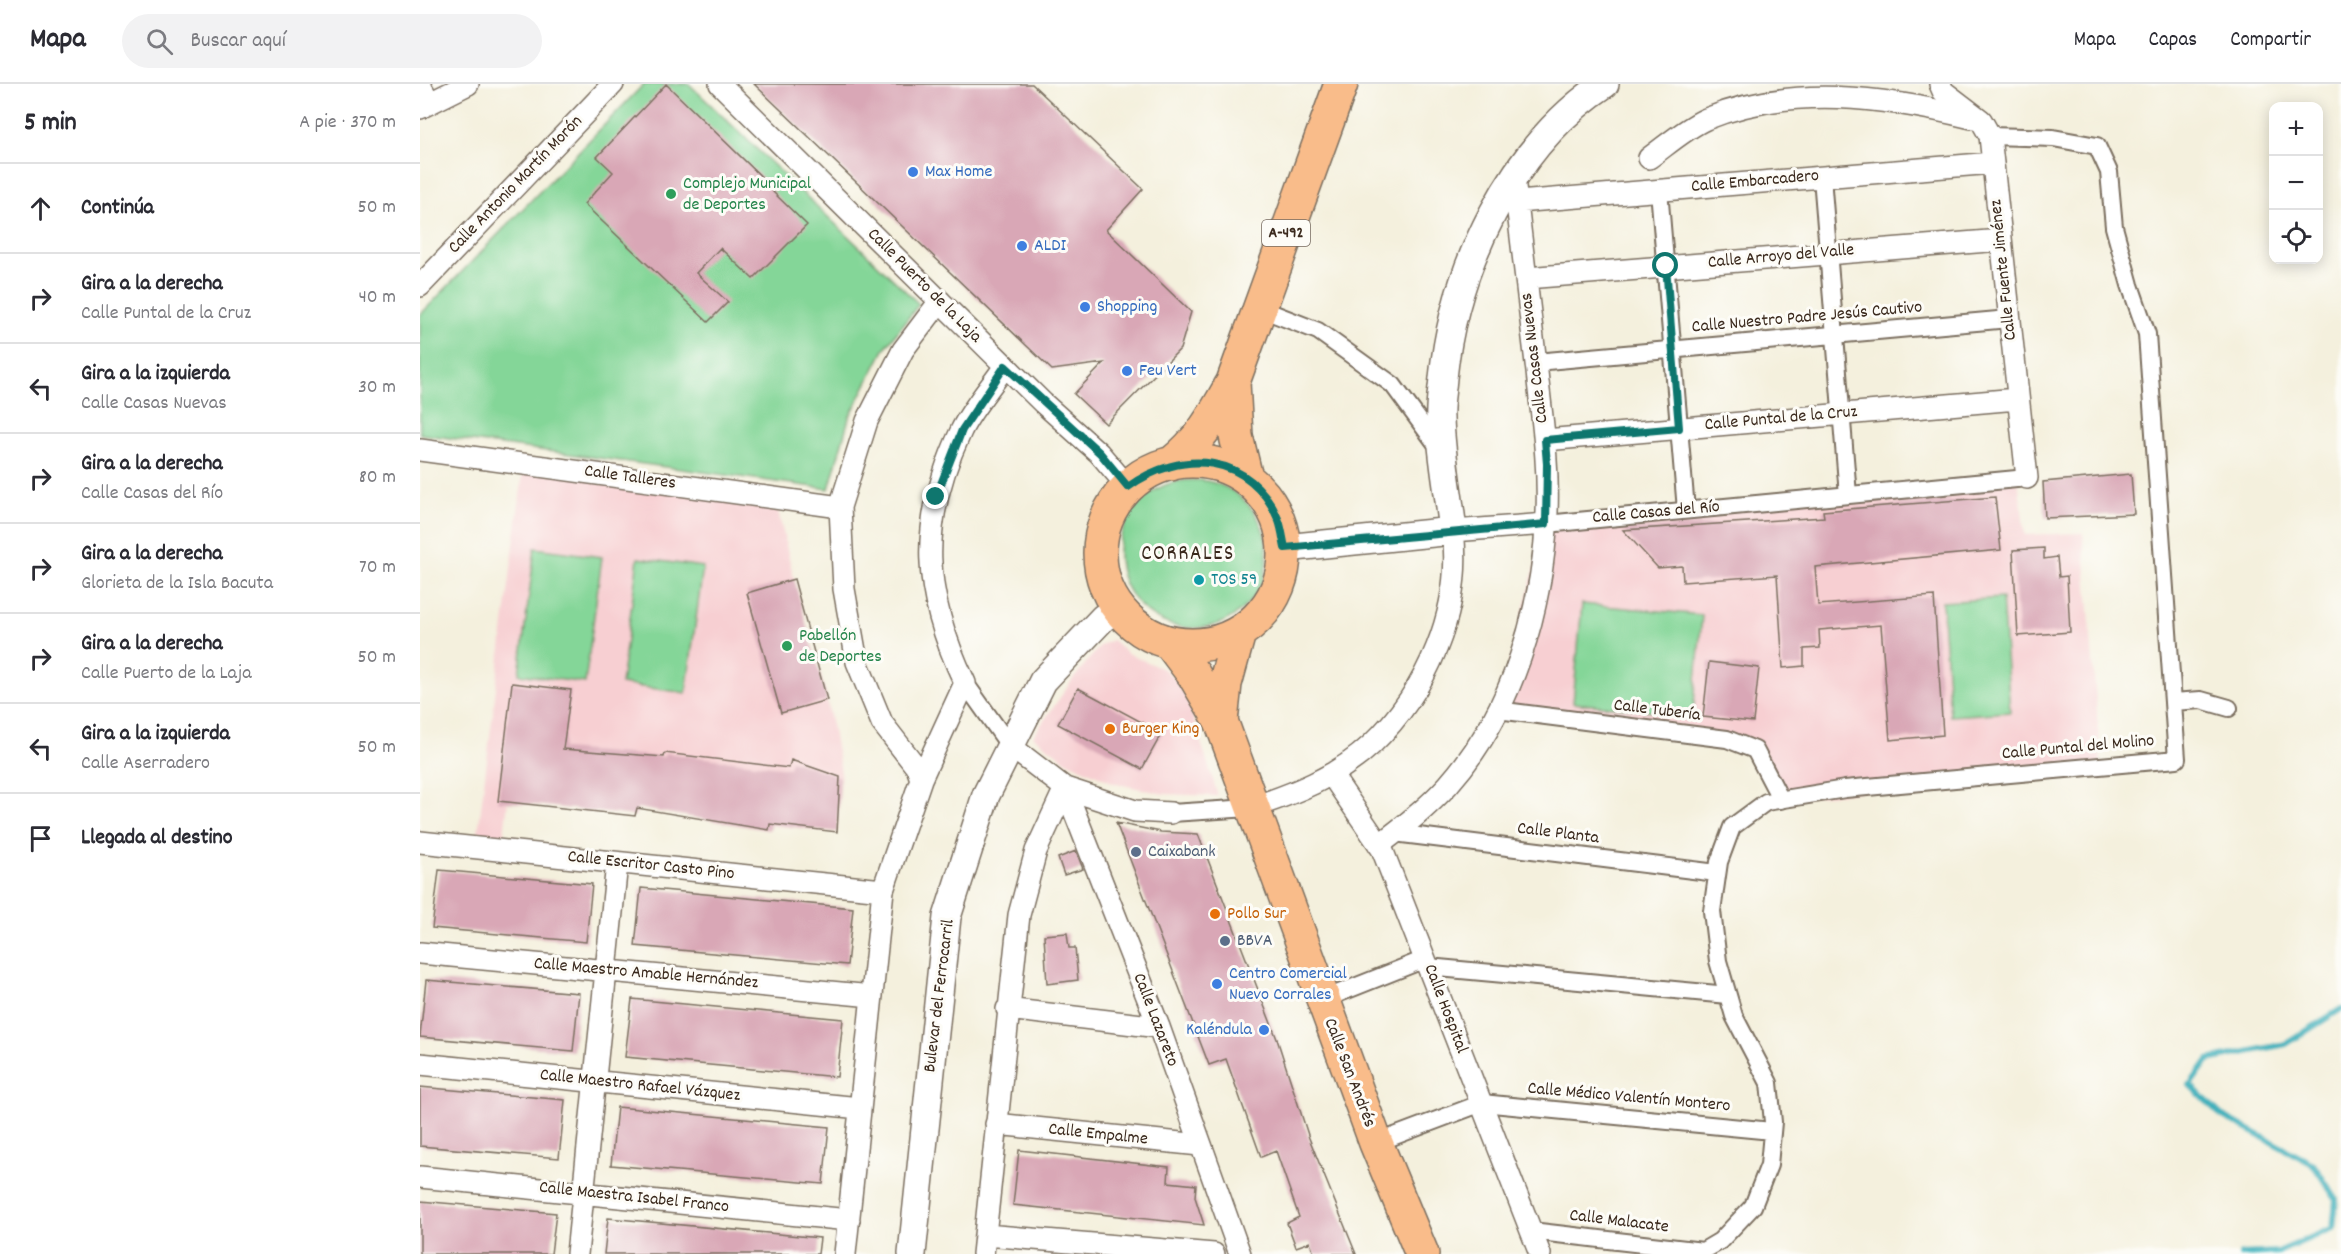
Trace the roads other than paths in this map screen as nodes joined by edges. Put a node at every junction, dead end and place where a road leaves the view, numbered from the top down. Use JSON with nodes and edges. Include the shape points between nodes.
{"nodes":[{"id":1,"x":468,"y":84,"type":"edge"},
{"id":2,"x":612,"y":84,"type":"edge"},
{"id":3,"x":720,"y":84,"type":"edge"},
{"id":4,"x":1341,"y":84,"type":"edge"},
{"id":5,"x":1605,"y":84,"type":"edge"},
{"id":6,"x":1940,"y":84,"type":"edge"},
{"id":7,"x":423,"y":99,"type":"edge"},
{"id":8,"x":1985,"y":128,"type":"junction"},
{"id":9,"x":1649,"y":158,"type":"dead end"},
{"id":10,"x":1993,"y":163,"type":"junction"},
{"id":11,"x":1822,"y":177,"type":"junction"},
{"id":12,"x":1516,"y":190,"type":"junction"},
{"id":13,"x":1659,"y":190,"type":"junction"},
{"id":14,"x":2001,"y":240,"type":"junction"},
{"id":15,"x":1829,"y":253,"type":"junction"},
{"id":16,"x":1666,"y":266,"type":"junction"},
{"id":17,"x":1526,"y":278,"type":"junction"},
{"id":18,"x":420,"y":286,"type":"edge"},
{"id":19,"x":940,"y":301,"type":"junction"},
{"id":20,"x":1259,"y":308,"type":"junction"},
{"id":21,"x":2009,"y":319,"type":"junction"},
{"id":22,"x":1836,"y":335,"type":"junction"},
{"id":23,"x":1673,"y":350,"type":"junction"},
{"id":24,"x":1536,"y":362,"type":"junction"},
{"id":25,"x":1005,"y":366,"type":"junction"},
{"id":26,"x":1233,"y":382,"type":"junction"},
{"id":27,"x":2018,"y":399,"type":"junction"},
{"id":28,"x":1842,"y":414,"type":"junction"},
{"id":29,"x":1679,"y":428,"type":"junction"},
{"id":30,"x":1545,"y":440,"type":"junction"},
{"id":31,"x":420,"y":450,"type":"edge"},
{"id":32,"x":1444,"y":455,"type":"junction"},
{"id":33,"x":1171,"y":464,"type":"junction"},
{"id":34,"x":1246,"y":478,"type":"junction"},
{"id":35,"x":2027,"y":478,"type":"joint"},
{"id":36,"x":1128,"y":487,"type":"junction"},
{"id":37,"x":1848,"y":495,"type":"junction"},
{"id":38,"x":840,"y":507,"type":"junction"},
{"id":39,"x":1686,"y":510,"type":"junction"},
{"id":40,"x":1546,"y":524,"type":"junction"},
{"id":41,"x":1453,"y":531,"type":"junction"},
{"id":42,"x":1285,"y":548,"type":"junction"},
{"id":43,"x":1118,"y":608,"type":"junction"},
{"id":44,"x":1239,"y":633,"type":"junction"},
{"id":45,"x":1170,"y":643,"type":"junction"},
{"id":46,"x":965,"y":683,"type":"junction"},
{"id":47,"x":2173,"y":702,"type":"junction"},
{"id":48,"x":2229,"y":708,"type":"dead end"},
{"id":49,"x":1497,"y":710,"type":"junction"},
{"id":50,"x":1221,"y":721,"type":"junction"},
{"id":51,"x":1009,"y":745,"type":"junction"},
{"id":52,"x":1331,"y":774,"type":"junction"},
{"id":53,"x":921,"y":778,"type":"junction"},
{"id":54,"x":1065,"y":788,"type":"junction"},
{"id":55,"x":1780,"y":800,"type":"junction"},
{"id":56,"x":1250,"y":808,"type":"junction"},
{"id":57,"x":1171,"y":813,"type":"joint"},
{"id":58,"x":1387,"y":839,"type":"junction"},
{"id":59,"x":420,"y":842,"type":"edge"},
{"id":60,"x":617,"y":863,"type":"junction"},
{"id":61,"x":1717,"y":873,"type":"junction"},
{"id":62,"x":883,"y":890,"type":"junction"},
{"id":63,"x":420,"y":953,"type":"edge"},
{"id":64,"x":1427,"y":963,"type":"junction"},
{"id":65,"x":606,"y":970,"type":"junction"},
{"id":66,"x":1728,"y":995,"type":"junction"},
{"id":67,"x":872,"y":996,"type":"junction"},
{"id":68,"x":1322,"y":1000,"type":"junction"},
{"id":69,"x":1007,"y":1009,"type":"junction"},
{"id":70,"x":1159,"y":1027,"type":"junction"},
{"id":71,"x":420,"y":1064,"type":"edge"},
{"id":72,"x":595,"y":1082,"type":"junction"},
{"id":73,"x":1482,"y":1103,"type":"junction"},
{"id":74,"x":860,"y":1108,"type":"junction"},
{"id":75,"x":996,"y":1124,"type":"junction"},
{"id":76,"x":1772,"y":1131,"type":"junction"},
{"id":77,"x":1376,"y":1143,"type":"junction"},
{"id":78,"x":1200,"y":1145,"type":"junction"},
{"id":79,"x":420,"y":1177,"type":"edge"},
{"id":80,"x":584,"y":1193,"type":"junction"},
{"id":81,"x":849,"y":1220,"type":"junction"},
{"id":82,"x":1531,"y":1231,"type":"junction"},
{"id":83,"x":984,"y":1244,"type":"edge"},
{"id":84,"x":1701,"y":1252,"type":"edge"},
{"id":85,"x":577,"y":1254,"type":"edge"},
{"id":86,"x":845,"y":1254,"type":"edge"},
{"id":87,"x":912,"y":1254,"type":"edge"},
{"id":88,"x":1214,"y":1254,"type":"edge"},
{"id":89,"x":1240,"y":1254,"type":"edge"},
{"id":90,"x":1422,"y":1254,"type":"edge"},
{"id":91,"x":1540,"y":1254,"type":"edge"}],
"edges":[{"from":1,"to":7,"type":"street"},
{"from":2,"to":18,"type":"street","name":"Calle Antonio Martín Morón"},
{"from":3,"to":19,"type":"street","name":"Calle Puerto de la Laja"},
{"from":4,"to":20,"type":"main road","number":"A-492"},
{"from":5,"to":12,"type":"street","via":[[1548,134]]},
{"from":6,"to":8,"type":"street"},
{"from":8,"to":9,"type":"street","via":[[1866,96],[1766,98],[1705,120]]},
{"from":8,"to":10,"type":"street","name":"Calle Fuente Jiménez"},
{"from":8,"to":47,"type":"street","name":"Calle Puntal del Molino","via":[[2097,146],[2109,172],[2114,227],[2147,334]]},
{"from":10,"to":11,"type":"street","name":"Calle Embarcadero"},
{"from":10,"to":14,"type":"street","name":"Calle Fuente Jiménez"},
{"from":11,"to":13,"type":"street","name":"Calle Embarcadero"},
{"from":11,"to":15,"type":"street"},
{"from":12,"to":13,"type":"street","name":"Calle Embarcadero"},
{"from":12,"to":17,"type":"street","name":"Calle Casas Nuevas"},
{"from":12,"to":32,"type":"street","via":[[1475,248],[1455,308],[1440,417]]},
{"from":13,"to":16,"type":"street"},
{"from":14,"to":15,"type":"street","name":"Calle Arroyo del Valle"},
{"from":14,"to":21,"type":"street","name":"Calle Fuente Jiménez"},
{"from":15,"to":16,"type":"street","name":"Calle Arroyo del Valle"},
{"from":15,"to":22,"type":"street"},
{"from":16,"to":17,"type":"street","name":"Calle Arroyo del Valle"},
{"from":16,"to":23,"type":"street"},
{"from":17,"to":24,"type":"street","name":"Calle Casas Nuevas"},
{"from":19,"to":25,"type":"street","name":"Calle Puerto de la Laja"},
{"from":19,"to":38,"type":"street","via":[[903,350],[867,421]]},
{"from":20,"to":26,"type":"main road","number":"A-492"},
{"from":20,"to":32,"type":"street","via":[[1318,331],[1394,385]]},
{"from":21,"to":22,"type":"street","name":"Calle Nuestro Padre Jesús Cautivo"},
{"from":21,"to":27,"type":"street","name":"Calle Fuente Jiménez"},
{"from":22,"to":23,"type":"street","name":"Calle Nuestro Padre Jesús Cautivo"},
{"from":22,"to":28,"type":"street"},
{"from":23,"to":24,"type":"street","name":"Calle Nuestro Padre Jesús Cautivo"},
{"from":23,"to":29,"type":"street"},
{"from":24,"to":30,"type":"street","name":"Calle Casas Nuevas"},
{"from":25,"to":36,"type":"street","name":"Calle Puerto de la Laja","via":[[1100,453]]},
{"from":25,"to":46,"type":"street","via":[[962,430],[936,497],[930,543],[934,600],[948,648]]},
{"from":26,"to":33,"type":"main road","number":"A-492","via":[[1195,444]]},
{"from":26,"to":34,"type":"main road","number":"A-492","via":[[1236,436]]},
{"from":27,"to":28,"type":"street","name":"Calle Puntal de la Cruz"},
{"from":27,"to":35,"type":"street","name":"Calle Fuente Jiménez"},
{"from":28,"to":29,"type":"street","name":"Calle Puntal de la Cruz"},
{"from":28,"to":37,"type":"street"},
{"from":29,"to":30,"type":"street","name":"Calle Puntal de la Cruz"},
{"from":29,"to":39,"type":"street"},
{"from":30,"to":40,"type":"street","name":"Calle Casas Nuevas"},
{"from":31,"to":38,"type":"street","name":"Calle Talleres"},
{"from":32,"to":41,"type":"street"},
{"from":33,"to":34,"type":"main road","number":"A-492","via":[[1197,461],[1223,466]]},
{"from":33,"to":36,"type":"main road","number":"A-492","via":[[1148,472]]},
{"from":34,"to":42,"type":"main road","number":"A-492","via":[[1266,497],[1279,521]]},
{"from":35,"to":37,"type":"street","name":"Calle Casas del Río"},
{"from":36,"to":43,"type":"main road","number":"A-492","via":[[1110,512],[1100,542],[1102,573]]},
{"from":37,"to":39,"type":"street","name":"Calle Casas del Río"},
{"from":38,"to":53,"type":"street","via":[[844,589],[857,662],[882,723]]},
{"from":39,"to":40,"type":"street","name":"Calle Casas del Río"},
{"from":40,"to":41,"type":"street","name":"Calle Casas del Río"},
{"from":40,"to":49,"type":"street","name":"Calle Casas Nuevas","via":[[1541,574],[1523,648]]},
{"from":41,"to":42,"type":"street","name":"Calle Casas del Río"},
{"from":41,"to":52,"type":"street","via":[[1451,600],[1432,658],[1412,698],[1371,745]]},
{"from":42,"to":44,"type":"main road","number":"A-492","via":[[1283,573],[1274,597],[1259,618]]},
{"from":43,"to":45,"type":"main road","number":"A-492","via":[[1148,634]]},
{"from":43,"to":51,"type":"street","name":"Bulevar del Ferrocarril","via":[[1103,618],[1043,681]]},
{"from":44,"to":45,"type":"main road","number":"A-492","via":[[1194,646]]},
{"from":44,"to":50,"type":"main road","name":"Calle San Andrés","number":"A-492","via":[[1225,684]]},
{"from":45,"to":50,"type":"main road","name":"Calle San Andrés","number":"A-492"},
{"from":46,"to":51,"type":"street"},
{"from":46,"to":53,"type":"street"},
{"from":47,"to":48,"type":"street","via":[[2201,700]]},
{"from":47,"to":55,"type":"street","name":"Calle Puntal del Molino","via":[[2177,759],[1845,789]]},
{"from":49,"to":55,"type":"street","name":"Calle Tubería","via":[[1726,739],[1755,750]]},
{"from":49,"to":58,"type":"street","name":"Calle Casas Nuevas","via":[[1449,783],[1425,809]]},
{"from":50,"to":56,"type":"main road","name":"Calle San Andrés","number":"A-492"},
{"from":51,"to":54,"type":"street"},
{"from":51,"to":87,"type":"street","name":"Bulevar del Ferrocarril","via":[[986,795],[947,917]]},
{"from":52,"to":56,"type":"street","via":[[1293,794]]},
{"from":52,"to":58,"type":"street","name":"Calle Hospital"},
{"from":53,"to":62,"type":"street"},
{"from":54,"to":57,"type":"street","via":[[1135,811]]},
{"from":54,"to":69,"type":"street","via":[[1036,851],[1019,915]]},
{"from":54,"to":70,"type":"street","name":"Calle Lazareto"},
{"from":55,"to":61,"type":"street","name":"Calle Puntal del Molino","via":[[1766,802],[1732,827]]},
{"from":56,"to":57,"type":"street"},
{"from":56,"to":68,"type":"main road","name":"Calle San Andrés","number":"A-492"},
{"from":58,"to":61,"type":"street","name":"Calle Planta"},
{"from":58,"to":64,"type":"street","name":"Calle Hospital"},
{"from":59,"to":60,"type":"street","name":"Calle Escritor Casto Pino"},
{"from":60,"to":62,"type":"street","name":"Calle Escritor Casto Pino"},
{"from":60,"to":65,"type":"street"},
{"from":61,"to":66,"type":"street","name":"Calle Puntal del Molino","via":[[1712,911],[1718,961]]},
{"from":62,"to":67,"type":"street"},
{"from":63,"to":65,"type":"street","name":"Calle Maestro Amable Hernández"},
{"from":64,"to":66,"type":"street"},
{"from":64,"to":68,"type":"street"},
{"from":64,"to":73,"type":"street","name":"Calle Hospital"},
{"from":65,"to":67,"type":"street","name":"Calle Maestro Amable Hernández"},
{"from":65,"to":72,"type":"street"},
{"from":66,"to":76,"type":"street","name":"Calle Puntal del Molino","via":[[1734,1016],[1769,1083]]},
{"from":67,"to":74,"type":"street"},
{"from":68,"to":77,"type":"main road","name":"Calle San Andrés","number":"A-492"},
{"from":69,"to":70,"type":"street"},
{"from":69,"to":75,"type":"street"},
{"from":70,"to":78,"type":"street","name":"Calle Lazareto"},
{"from":71,"to":72,"type":"street","name":"Calle Maestro Rafael Vázquez"},
{"from":72,"to":74,"type":"street","name":"Calle Maestro Rafael Vázquez"},
{"from":72,"to":80,"type":"street"},
{"from":73,"to":76,"type":"street","name":"Calle Médico Valentín Montero"},
{"from":73,"to":77,"type":"street"},
{"from":73,"to":82,"type":"street","name":"Calle Hospital"},
{"from":74,"to":81,"type":"street"},
{"from":75,"to":78,"type":"street","name":"Calle Empalme"},
{"from":75,"to":83,"type":"street"},
{"from":76,"to":84,"type":"street","name":"Calle Puntal del Molino","via":[[1769,1165],[1753,1206],[1720,1241]]},
{"from":77,"to":90,"type":"main road","name":"Calle San Andrés","number":"A-492"},
{"from":78,"to":89,"type":"street","name":"Calle Lazareto"},
{"from":79,"to":80,"type":"street","name":"Calle Maestra Isabel Franco"},
{"from":80,"to":81,"type":"street","name":"Calle Maestra Isabel Franco"},
{"from":80,"to":85,"type":"street"},
{"from":81,"to":86,"type":"street"},
{"from":82,"to":84,"type":"street","name":"Calle Malacate"},
{"from":82,"to":91,"type":"street","name":"Calle Hospital"},
{"from":83,"to":88,"type":"street"}]}
